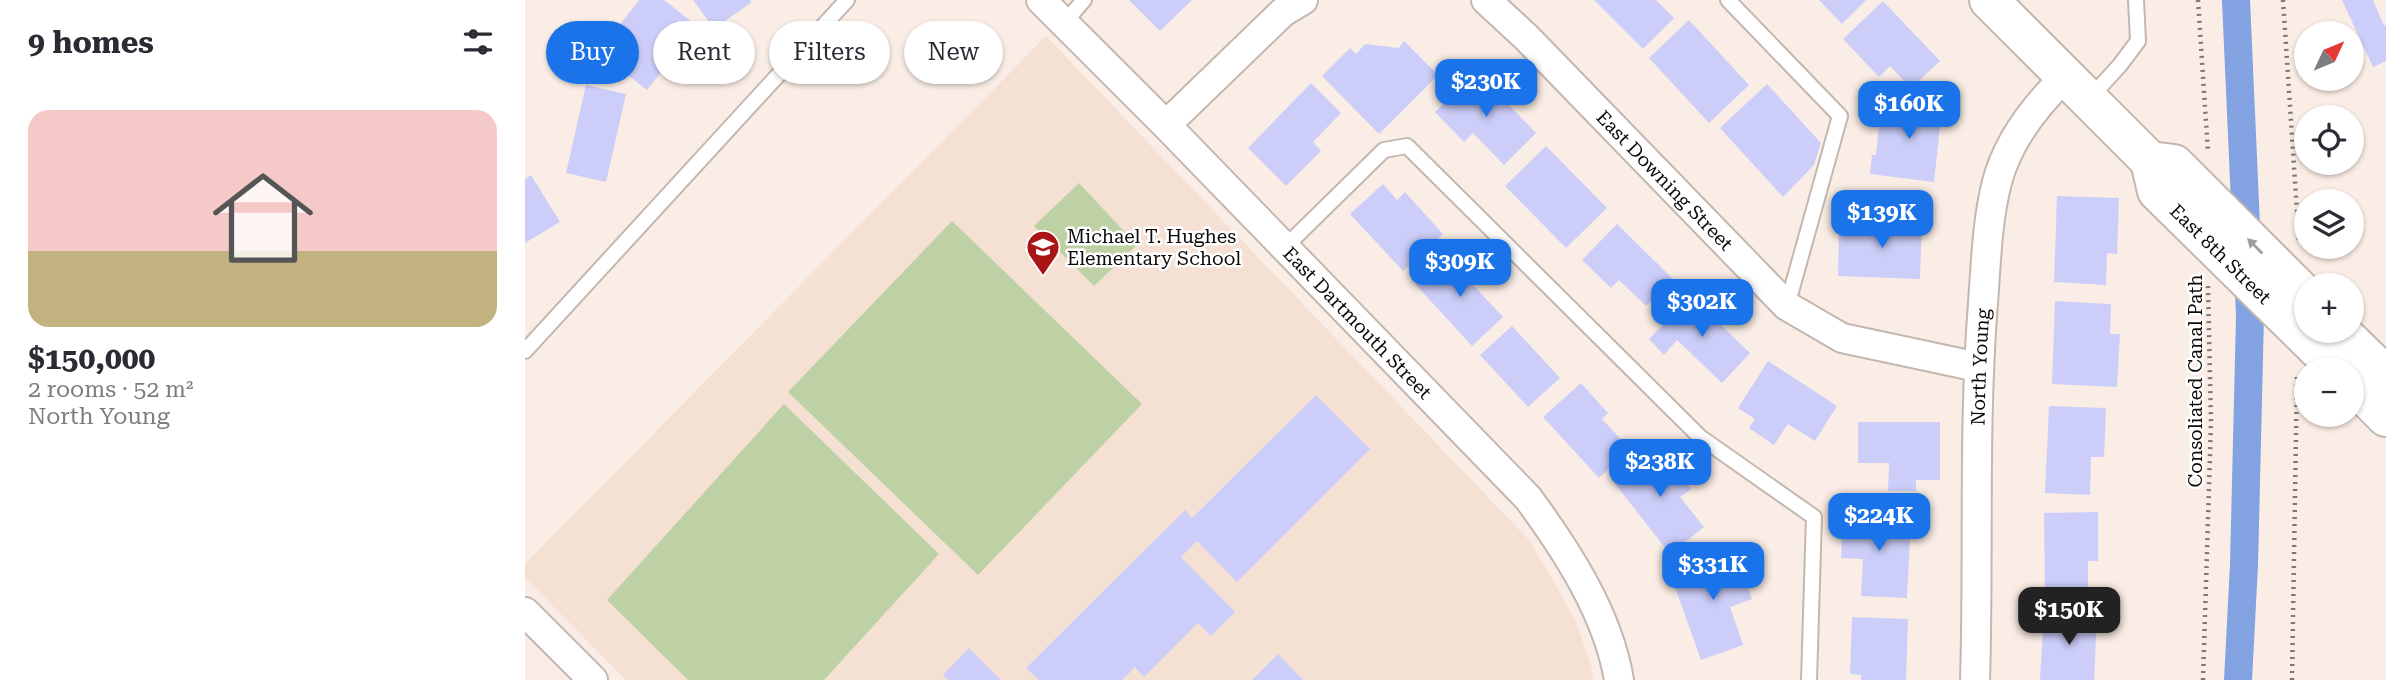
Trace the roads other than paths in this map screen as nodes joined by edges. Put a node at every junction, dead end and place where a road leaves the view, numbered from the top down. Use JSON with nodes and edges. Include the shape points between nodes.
{"nodes":[{"id":1,"x":847,"y":0,"type":"edge"},
{"id":2,"x":1041,"y":0,"type":"edge"},
{"id":3,"x":1084,"y":0,"type":"edge"},
{"id":4,"x":1303,"y":0,"type":"edge"},
{"id":5,"x":1486,"y":0,"type":"edge"},
{"id":6,"x":1728,"y":0,"type":"edge"},
{"id":7,"x":1989,"y":0,"type":"edge"},
{"id":8,"x":2136,"y":0,"type":"edge"},
{"id":9,"x":1064,"y":23,"type":"junction"},
{"id":10,"x":2077,"y":88,"type":"junction"},
{"id":11,"x":1166,"y":125,"type":"junction"},
{"id":12,"x":1284,"y":248,"type":"junction"},
{"id":13,"x":2293,"y":297,"type":"edge"},
{"id":14,"x":1787,"y":306,"type":"junction"},
{"id":15,"x":2352,"y":343,"type":"edge"},
{"id":16,"x":525,"y":351,"type":"edge"},
{"id":17,"x":2330,"y":357,"type":"edge"},
{"id":18,"x":1978,"y":367,"type":"junction"},
{"id":19,"x":2386,"y":376,"type":"edge"},
{"id":20,"x":2364,"y":395,"type":"edge"},
{"id":21,"x":2386,"y":417,"type":"edge"},
{"id":22,"x":525,"y":612,"type":"edge"},
{"id":23,"x":593,"y":680,"type":"edge"},
{"id":24,"x":1619,"y":680,"type":"edge"},
{"id":25,"x":1809,"y":680,"type":"edge"},
{"id":26,"x":1975,"y":680,"type":"edge"}],
"edges":[{"from":1,"to":16,"type":"lane"},
{"from":2,"to":9,"type":"street","name":"East Dartmouth Street"},
{"from":3,"to":9,"type":"lane"},
{"from":4,"to":11,"type":"street","via":[[1283,12]]},
{"from":5,"to":14,"type":"street","name":"East Downing Street"},
{"from":6,"to":14,"type":"lane","via":[[1840,116]]},
{"from":7,"to":10,"type":"street","name":"East 8th Street"},
{"from":8,"to":10,"type":"lane","via":[[2138,41],[2120,65]]},
{"from":9,"to":11,"type":"street","name":"East Dartmouth Street"},
{"from":10,"to":13,"type":"street","name":"East 8th Street","via":[[2150,161],[2174,164],[2219,231]]},
{"from":10,"to":18,"type":"street","name":"North Young","via":[[2042,100],[2016,135],[1997,181]]},
{"from":11,"to":12,"type":"street","name":"East Dartmouth Street"},
{"from":12,"to":24,"type":"street","name":"East Dartmouth Street","via":[[1528,498],[1579,576],[1608,636]]},
{"from":12,"to":25,"type":"lane","via":[[1384,150],[1407,146],[1700,437],[1814,517]]},
{"from":13,"to":17,"type":"street","name":"East 8th Street"},
{"from":14,"to":18,"type":"street","name":"East Downing Street","via":[[1842,338]]},
{"from":15,"to":19,"type":"street"},
{"from":18,"to":26,"type":"street","name":"North Young"},
{"from":20,"to":21,"type":"street"},
{"from":22,"to":23,"type":"street"}]}
